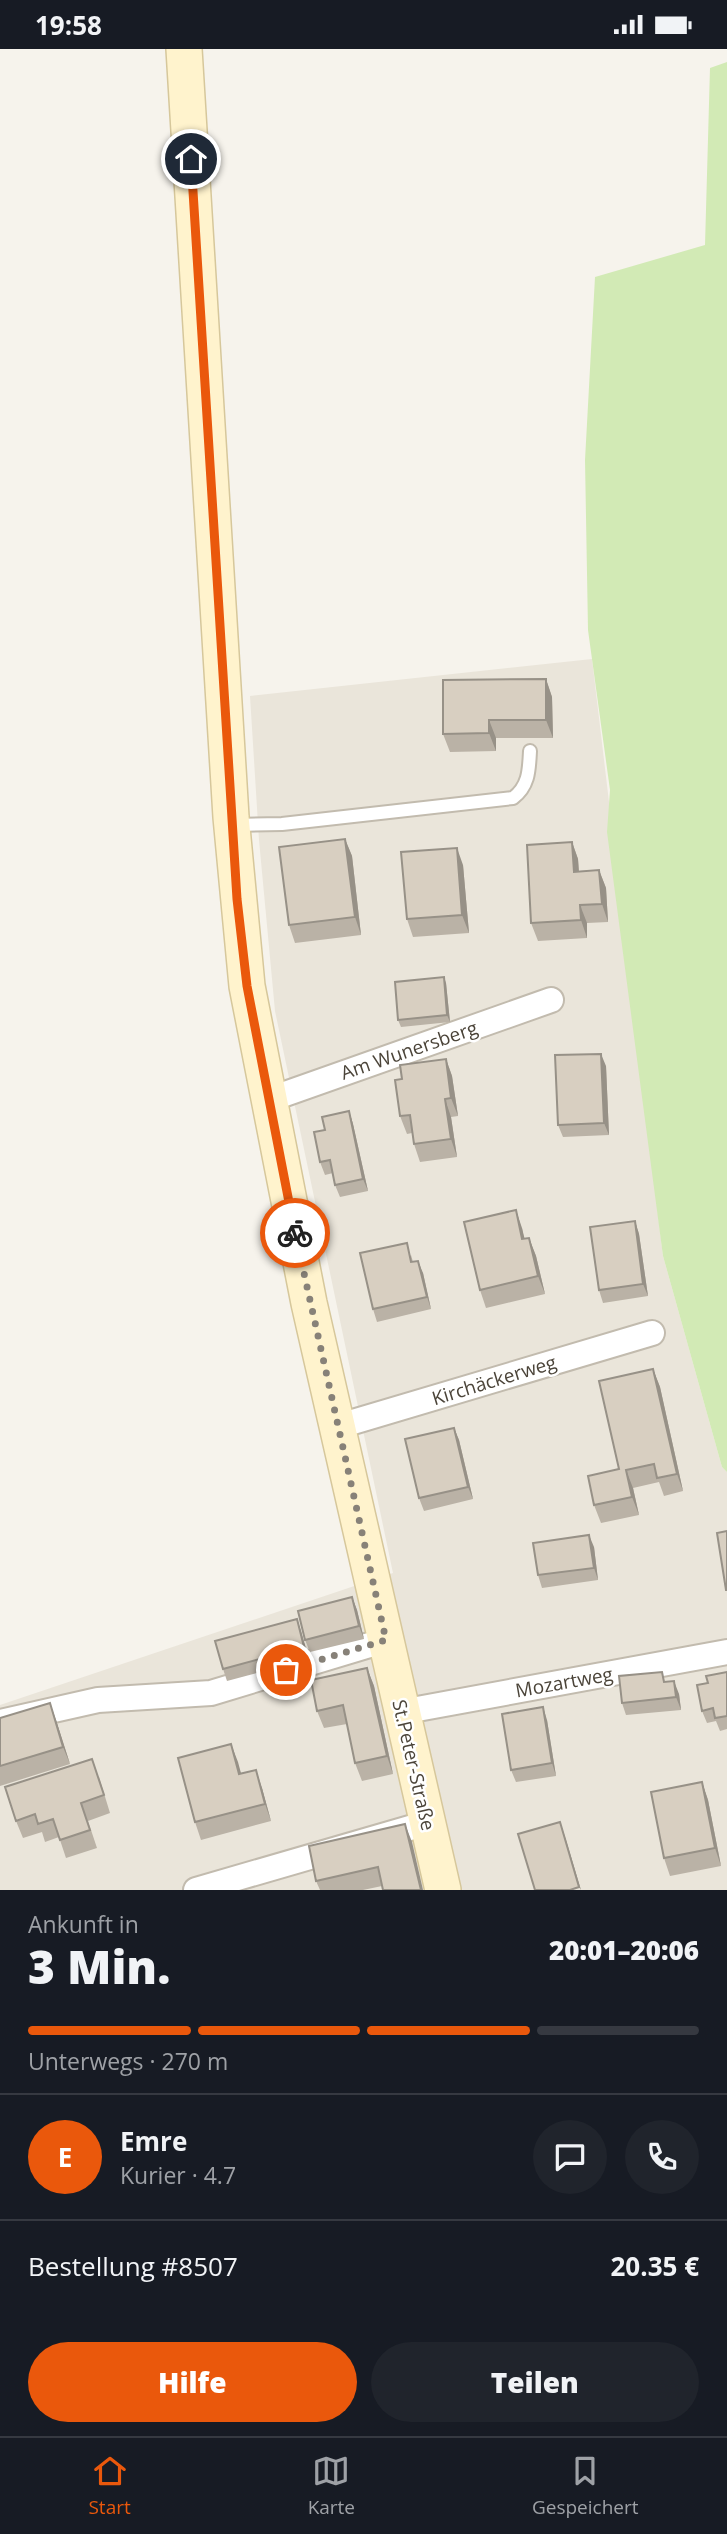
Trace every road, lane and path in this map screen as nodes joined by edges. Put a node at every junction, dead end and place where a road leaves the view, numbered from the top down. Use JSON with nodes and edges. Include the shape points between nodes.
{"nodes":[{"id":1,"x":184,"y":49,"type":"edge"},
{"id":2,"x":530,"y":751,"type":"dead end"},
{"id":3,"x":231,"y":825,"type":"junction"},
{"id":4,"x":551,"y":1000,"type":"dead end"},
{"id":5,"x":268,"y":1100,"type":"junction"},
{"id":6,"x":652,"y":1333,"type":"dead end"},
{"id":7,"x":337,"y":1427,"type":"junction"},
{"id":8,"x":386,"y":1640,"type":"junction"},
{"id":9,"x":727,"y":1652,"type":"edge"},
{"id":10,"x":401,"y":1712,"type":"junction"},
{"id":11,"x":0,"y":1722,"type":"edge"},
{"id":12,"x":427,"y":1823,"type":"junction"},
{"id":13,"x":196,"y":1890,"type":"edge"},
{"id":14,"x":443,"y":1890,"type":"edge"}],
"edges":[{"from":1,"to":3,"type":"main road","name":"St.Peter-Straße"},
{"from":2,"to":3,"type":"lane","via":[[529,774],[522,792],[513,798],[282,824]]},
{"from":3,"to":5,"type":"main road","name":"St.Peter-Straße","via":[[247,986]]},
{"from":4,"to":5,"type":"street","name":"Am Wunersberg"},
{"from":5,"to":7,"type":"main road","name":"St.Peter-Straße"},
{"from":6,"to":7,"type":"street","name":"Kirchäckerweg"},
{"from":7,"to":8,"type":"main road","name":"St.Peter-Straße"},
{"from":8,"to":10,"type":"main road","name":"St.Peter-Straße"},
{"from":8,"to":11,"type":"street","via":[[211,1693],[98,1700]]},
{"from":9,"to":10,"type":"street","name":"Mozartweg"},
{"from":10,"to":12,"type":"main road","name":"St.Peter-Straße"},
{"from":12,"to":13,"type":"street"},
{"from":12,"to":14,"type":"main road","name":"St.Peter-Straße"}]}
